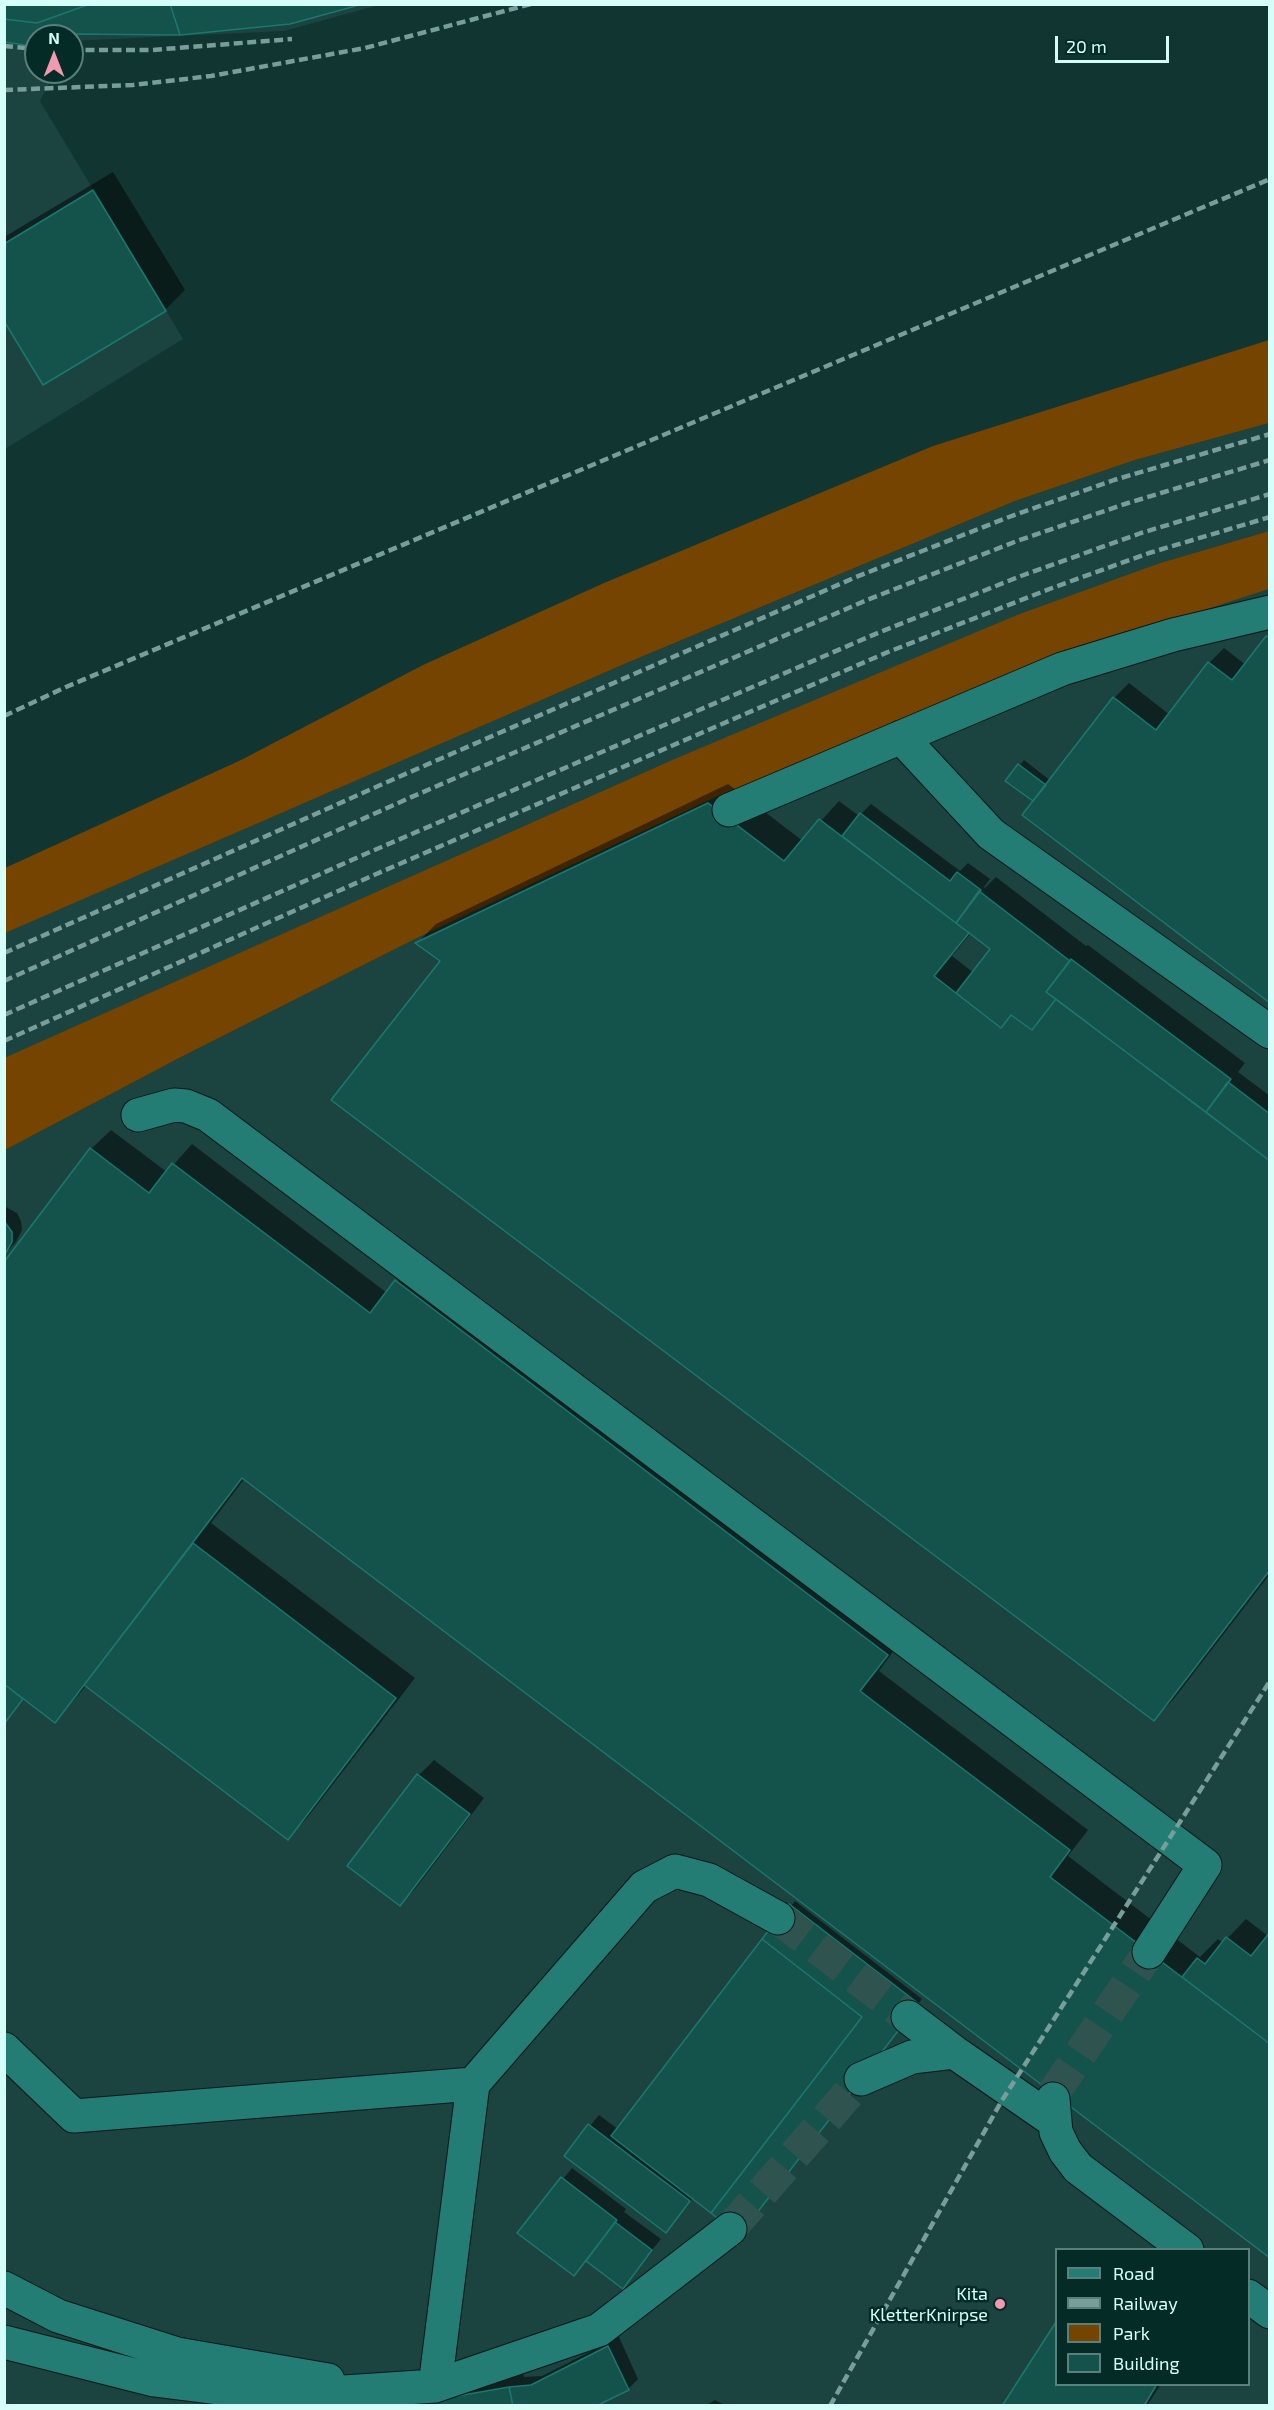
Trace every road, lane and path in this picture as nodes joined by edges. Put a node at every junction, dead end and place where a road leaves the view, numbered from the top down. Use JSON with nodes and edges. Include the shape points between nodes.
{"nodes":[{"id":1,"x":1269,"y":612,"type":"edge"},
{"id":2,"x":901,"y":737,"type":"junction"},
{"id":3,"x":729,"y":810,"type":"dead end"},
{"id":4,"x":1269,"y":1032,"type":"edge"},
{"id":5,"x":138,"y":1115,"type":"dead end"},
{"id":6,"x":778,"y":1918,"type":"tunnel mouth"},
{"id":7,"x":1149,"y":1952,"type":"tunnel mouth"},
{"id":8,"x":908,"y":2017,"type":"tunnel mouth"},
{"id":9,"x":4,"y":2049,"type":"edge"},
{"id":10,"x":954,"y":2052,"type":"junction"},
{"id":11,"x":861,"y":2079,"type":"tunnel mouth"},
{"id":12,"x":473,"y":2084,"type":"junction"},
{"id":13,"x":730,"y":2229,"type":"tunnel mouth"},
{"id":14,"x":1184,"y":2248,"type":"edge"},
{"id":15,"x":4,"y":2288,"type":"edge"},
{"id":16,"x":1250,"y":2298,"type":"edge"},
{"id":17,"x":1269,"y":2312,"type":"edge"},
{"id":18,"x":4,"y":2342,"type":"edge"},
{"id":19,"x":435,"y":2386,"type":"junction"},
{"id":20,"x":380,"y":2390,"type":"junction"}],
"edges":[{"from":1,"to":2,"type":"lane","via":[[1173,634],[1062,669]]},
{"from":2,"to":3,"type":"lane"},
{"from":2,"to":4,"type":"lane","via":[[991,834]]},
{"from":5,"to":7,"type":"lane","via":[[174,1105],[208,1115],[1205,1864]]},
{"from":6,"to":12,"type":"lane","via":[[709,1880],[675,1871],[644,1887]]},
{"from":8,"to":10,"type":"lane"},
{"from":9,"to":12,"type":"lane","via":[[74,2116]]},
{"from":10,"to":11,"type":"lane","via":[[912,2057]]},
{"from":10,"to":14,"type":"lane","via":[[1054,2107],[1056,2132],[1078,2168]]},
{"from":12,"to":19,"type":"lane"},
{"from":13,"to":19,"type":"lane","via":[[599,2330]]},
{"from":15,"to":20,"type":"lane","via":[[58,2316],[177,2354]]},
{"from":16,"to":17,"type":"lane"},
{"from":18,"to":20,"type":"lane","via":[[166,2382],[283,2396]]},
{"from":19,"to":20,"type":"lane"}]}
